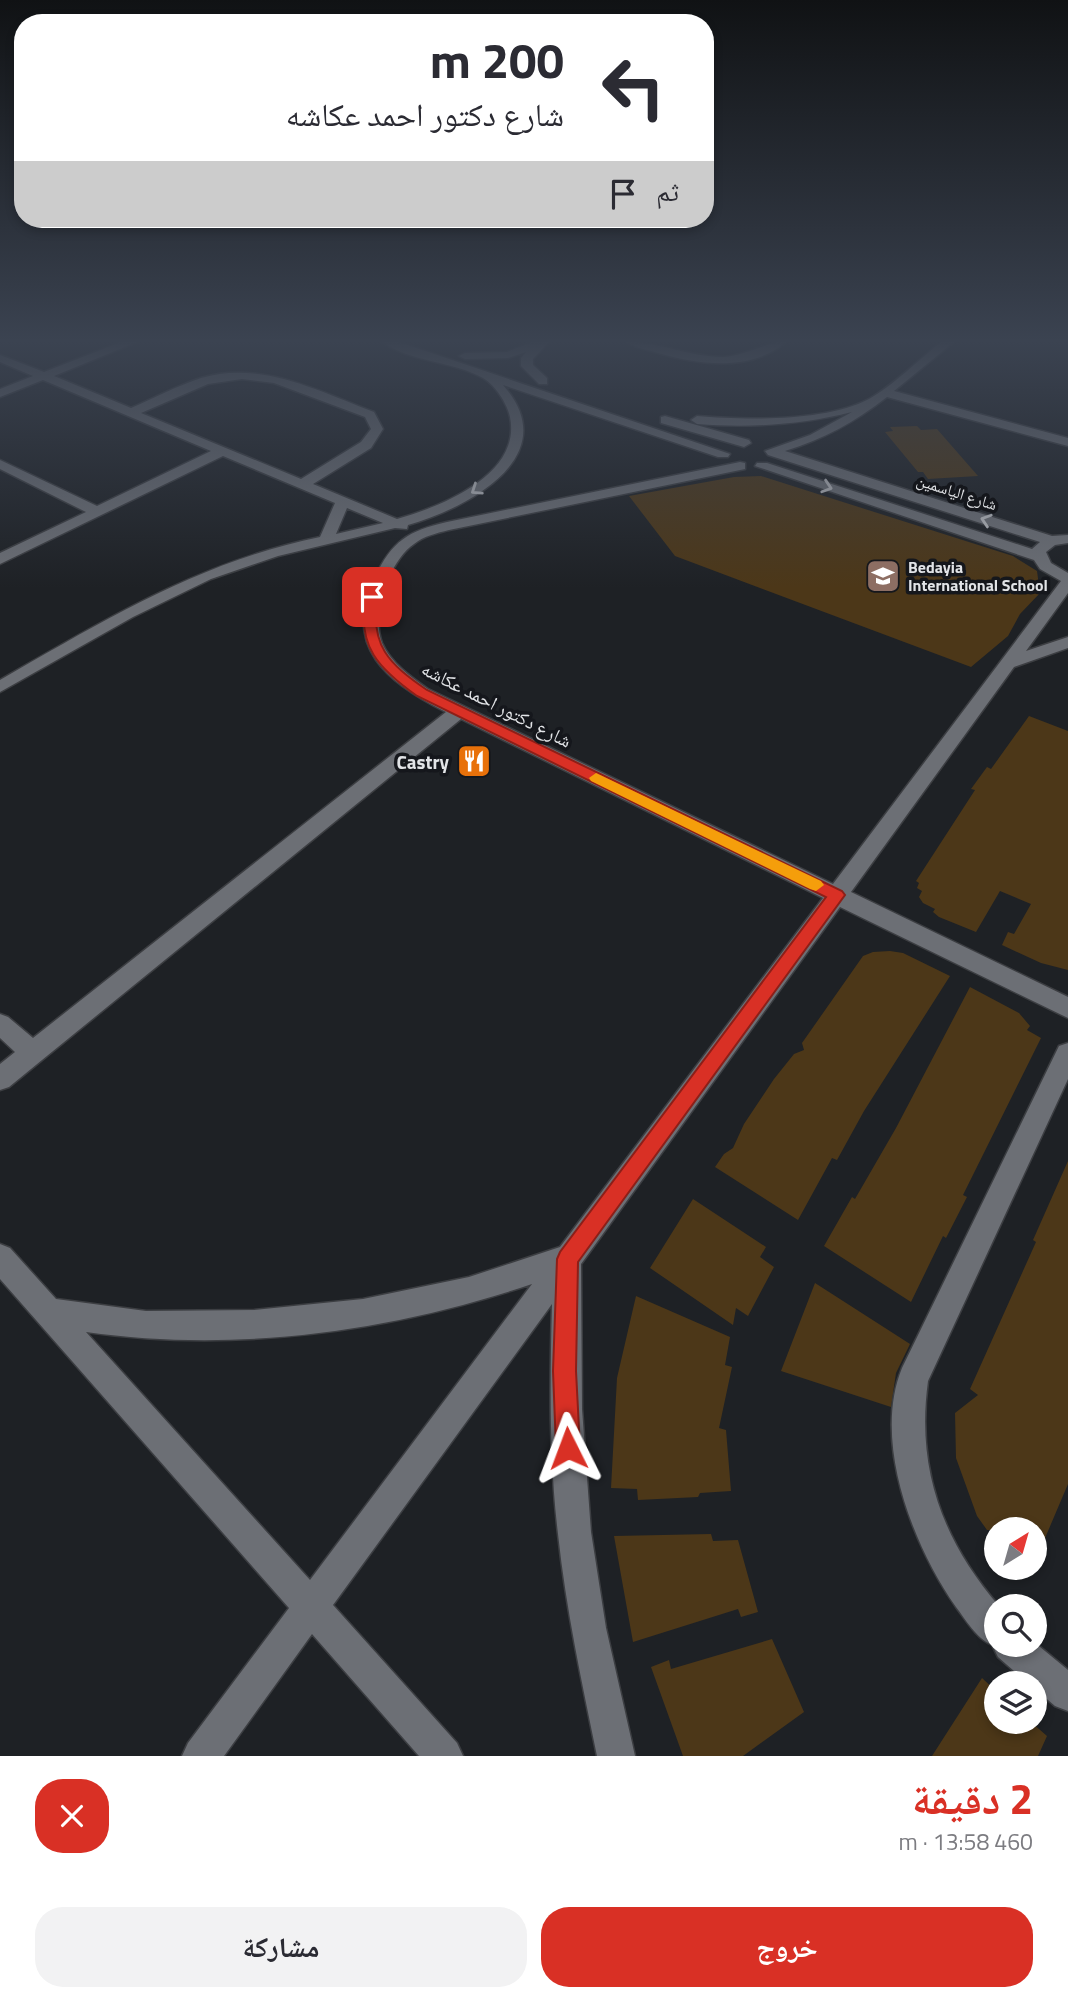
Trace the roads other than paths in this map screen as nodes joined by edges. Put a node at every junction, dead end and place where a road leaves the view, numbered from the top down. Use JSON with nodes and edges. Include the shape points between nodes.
{"nodes":[{"id":1,"x":161,"y":424,"type":"edge"},
{"id":2,"x":374,"y":424,"type":"edge"},
{"id":3,"x":518,"y":424,"type":"edge"},
{"id":4,"x":632,"y":424,"type":"edge"},
{"id":5,"x":679,"y":424,"type":"edge"},
{"id":6,"x":842,"y":424,"type":"edge"},
{"id":7,"x":993,"y":424,"type":"edge"},
{"id":8,"x":1068,"y":442,"type":"edge"},
{"id":9,"x":744,"y":443,"type":"junction"},
{"id":10,"x":224,"y":450,"type":"junction"},
{"id":11,"x":773,"y":452,"type":"junction"},
{"id":12,"x":723,"y":454,"type":"junction"},
{"id":13,"x":0,"y":464,"type":"edge"},
{"id":14,"x":740,"y":466,"type":"junction"},
{"id":15,"x":762,"y":466,"type":"junction"},
{"id":16,"x":304,"y":483,"type":"junction"},
{"id":17,"x":343,"y":500,"type":"junction"},
{"id":18,"x":97,"y":512,"type":"junction"},
{"id":19,"x":399,"y":524,"type":"junction"},
{"id":20,"x":414,"y":537,"type":"junction"},
{"id":21,"x":1062,"y":539,"type":"edge"},
{"id":22,"x":326,"y":540,"type":"junction"},
{"id":23,"x":3,"y":554,"type":"edge"},
{"id":24,"x":1038,"y":556,"type":"junction"},
{"id":25,"x":1068,"y":580,"type":"edge"},
{"id":26,"x":1068,"y":642,"type":"edge"},
{"id":27,"x":1007,"y":664,"type":"junction"},
{"id":28,"x":1,"y":687,"type":"edge"},
{"id":29,"x":459,"y":711,"type":"junction"},
{"id":30,"x":836,"y":895,"type":"junction"},
{"id":31,"x":1068,"y":1008,"type":"edge"},
{"id":32,"x":0,"y":1024,"type":"edge"},
{"id":33,"x":33,"y":1053,"type":"junction"},
{"id":34,"x":1068,"y":1053,"type":"edge"},
{"id":35,"x":0,"y":1079,"type":"edge"},
{"id":36,"x":0,"y":1258,"type":"edge"},
{"id":37,"x":567,"y":1259,"type":"junction"},
{"id":38,"x":50,"y":1313,"type":"junction"},
{"id":39,"x":311,"y":1605,"type":"junction"},
{"id":40,"x":984,"y":1616,"type":"edge"},
{"id":41,"x":1024,"y":1657,"type":"edge"},
{"id":42,"x":1068,"y":1693,"type":"edge"},
{"id":43,"x":201,"y":1756,"type":"edge"},
{"id":44,"x":444,"y":1756,"type":"edge"},
{"id":45,"x":616,"y":1756,"type":"edge"}],
"edges":[{"from":1,"to":10,"type":"street"},
{"from":2,"to":16,"type":"street","via":[[377,429],[366,445]]},
{"from":3,"to":19,"type":"street","one_way":true,"via":[[510,458],[494,478],[436,512]]},
{"from":4,"to":12,"type":"street"},
{"from":5,"to":9,"type":"street"},
{"from":6,"to":11,"type":"street"},
{"from":7,"to":8,"type":"street"},
{"from":9,"to":11,"type":"street","name":"شارع الياسمين"},
{"from":9,"to":12,"type":"street","via":[[731,445]]},
{"from":10,"to":16,"type":"street"},
{"from":10,"to":18,"type":"street"},
{"from":11,"to":15,"type":"street","via":[[775,459]]},
{"from":21,"to":11,"type":"street","name":"شارع الياسمين","one_way":true},
{"from":12,"to":14,"type":"street"},
{"from":13,"to":18,"type":"street"},
{"from":14,"to":15,"type":"street","name":"شارع الياسمين"},
{"from":14,"to":20,"type":"street","name":"شارع دكتور احمد عكاشه","via":[[447,526]]},
{"from":15,"to":24,"type":"street","name":"شارع الياسمين","one_way":true},
{"from":16,"to":17,"type":"street"},
{"from":17,"to":19,"type":"street"},
{"from":17,"to":22,"type":"street"},
{"from":18,"to":23,"type":"street"},
{"from":19,"to":20,"type":"street"},
{"from":19,"to":22,"type":"street"},
{"from":20,"to":29,"type":"street","name":"شارع دكتور احمد عكاشه","via":[[398,547],[372,597],[370,637],[398,676]]},
{"from":21,"to":24,"type":"street","via":[[1040,547]]},
{"from":22,"to":28,"type":"street","via":[[242,563],[170,592]]},
{"from":24,"to":25,"type":"street"},
{"from":25,"to":27,"type":"street"},
{"from":26,"to":27,"type":"street"},
{"from":27,"to":30,"type":"street"},
{"from":29,"to":30,"type":"street","name":"شارع دكتور احمد عكاشه"},
{"from":29,"to":33,"type":"street"},
{"from":30,"to":31,"type":"street","name":"شارع دكتور احمد عكاشه"},
{"from":30,"to":37,"type":"street"},
{"from":32,"to":33,"type":"street"},
{"from":33,"to":35,"type":"street"},
{"from":34,"to":40,"type":"street","via":[[913,1380],[908,1425],[912,1470],[926,1518],[949,1567]]},
{"from":36,"to":38,"type":"street"},
{"from":37,"to":38,"type":"street","via":[[469,1291],[363,1313],[282,1322],[146,1326]]},
{"from":37,"to":39,"type":"street"},
{"from":37,"to":45,"type":"street","via":[[564,1371],[571,1500],[592,1649]]},
{"from":38,"to":39,"type":"street"},
{"from":39,"to":43,"type":"street"},
{"from":39,"to":44,"type":"street"},
{"from":41,"to":42,"type":"street"}]}
